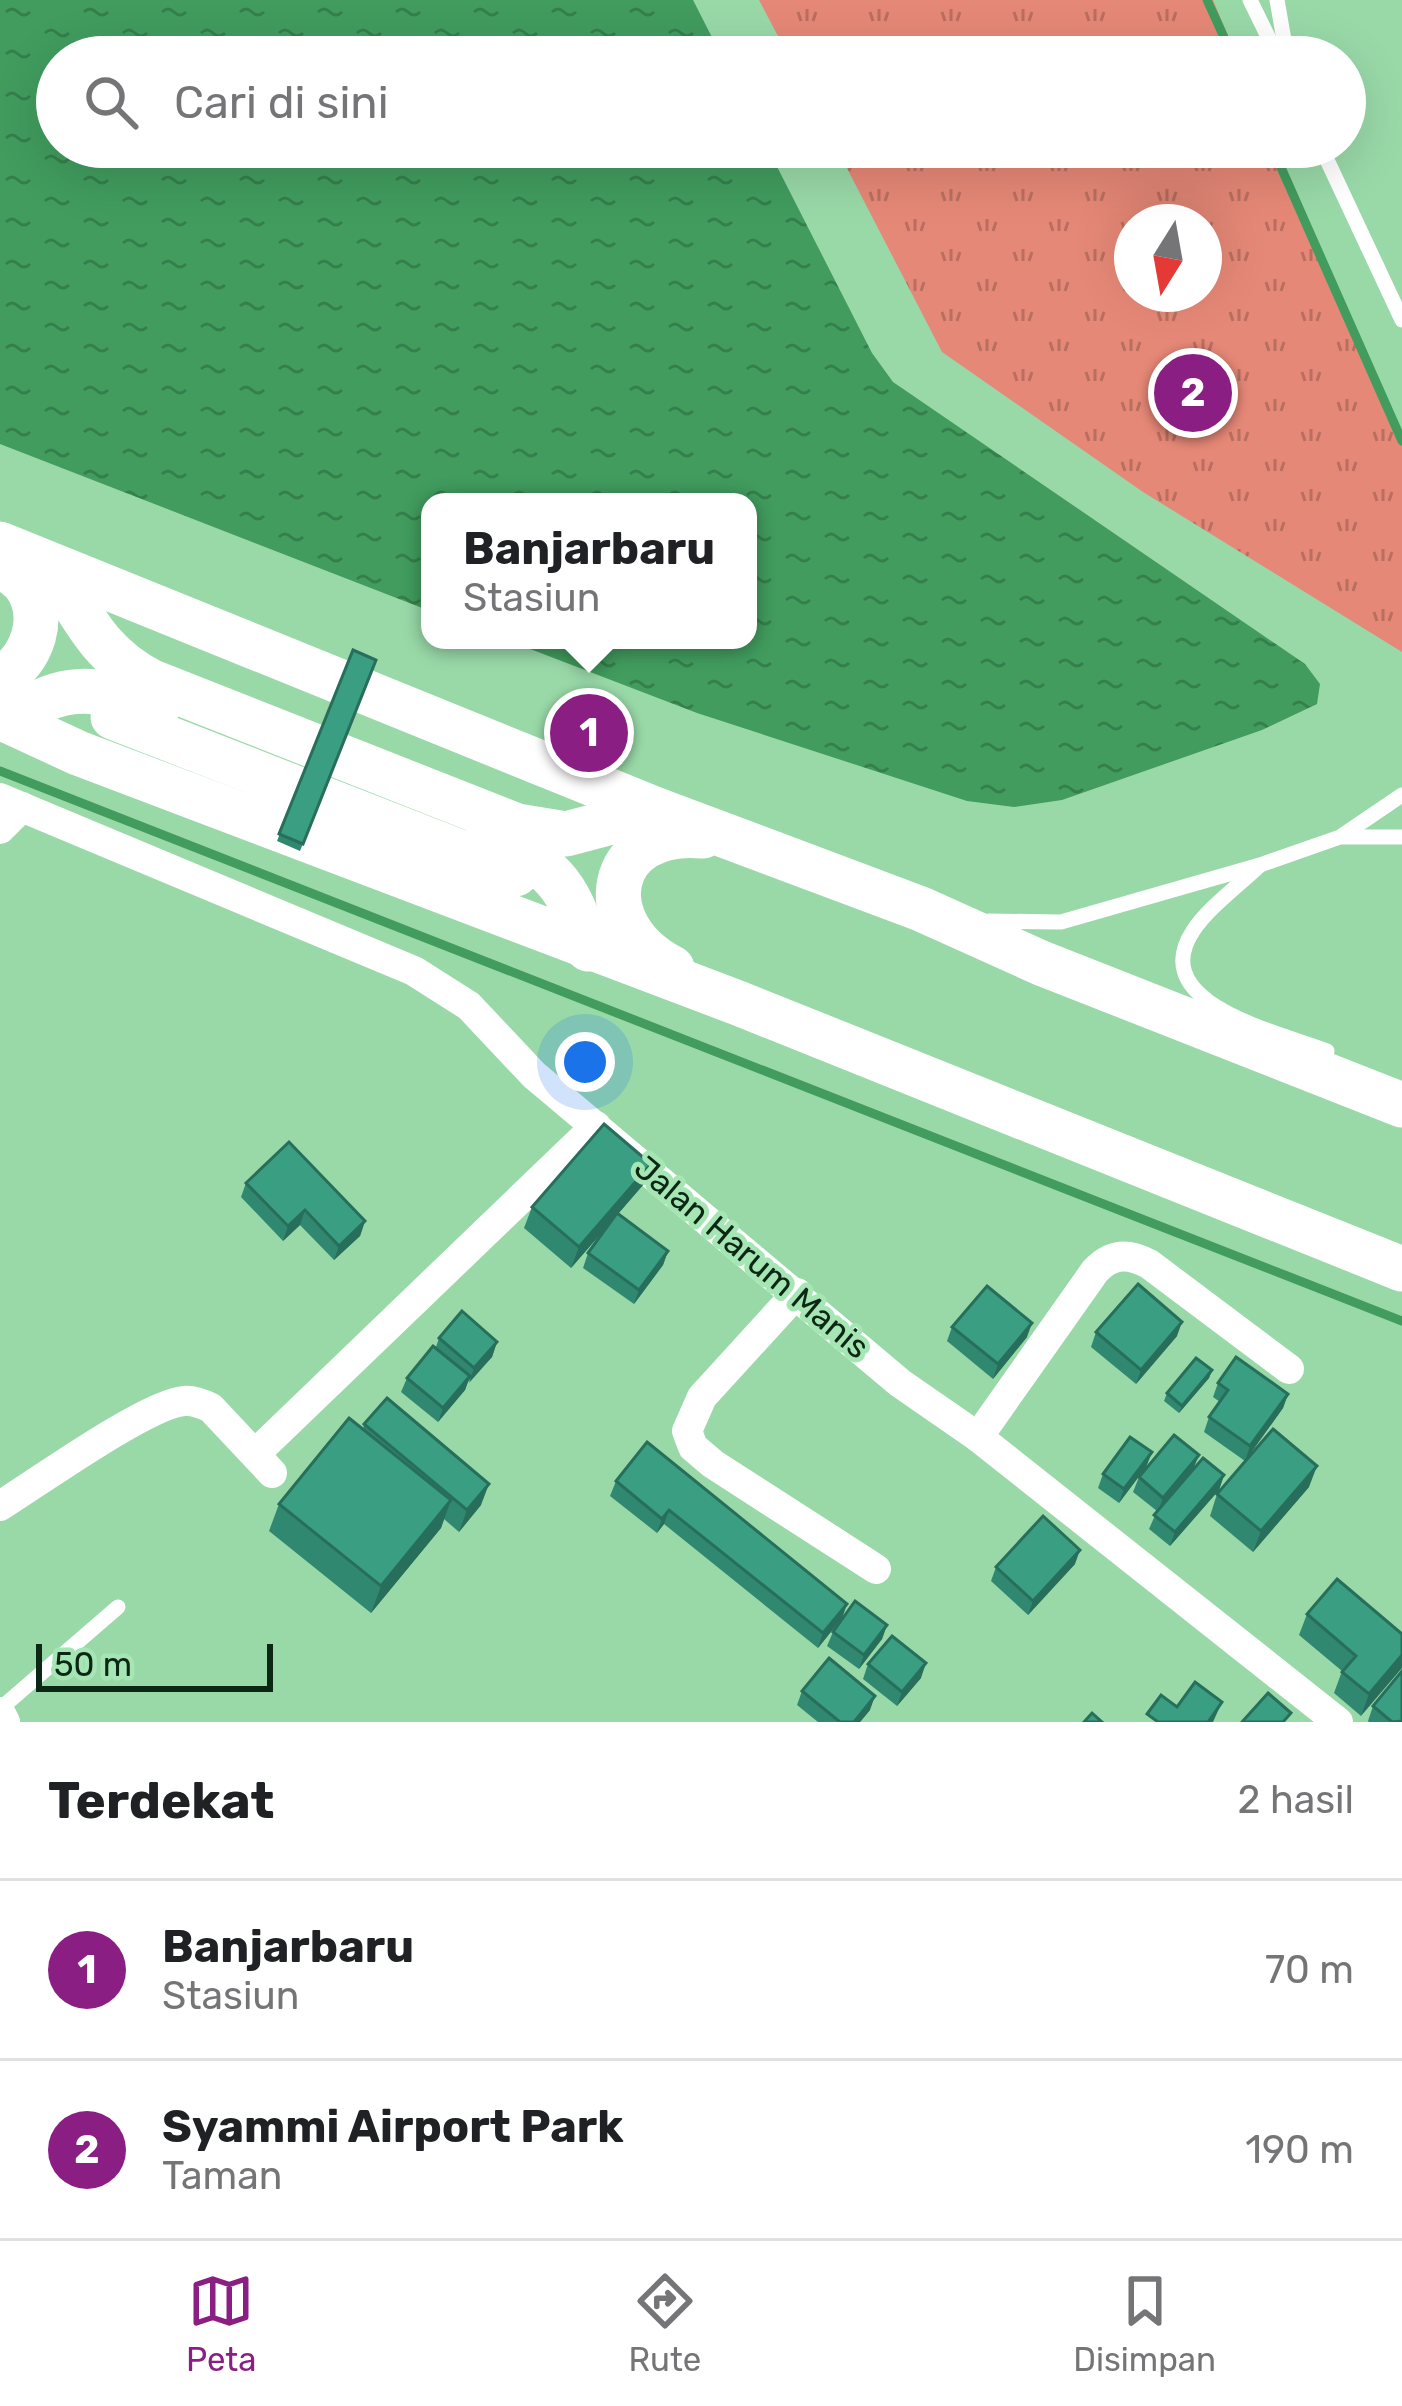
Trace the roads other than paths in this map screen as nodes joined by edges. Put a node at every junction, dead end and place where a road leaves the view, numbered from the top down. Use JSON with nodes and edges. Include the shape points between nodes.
{"nodes":[{"id":1,"x":1250,"y":0,"type":"edge"},
{"id":2,"x":1277,"y":0,"type":"edge"},
{"id":3,"x":1270,"y":36,"type":"edge"},
{"id":4,"x":1280,"y":36,"type":"edge"},
{"id":5,"x":1331,"y":168,"type":"edge"},
{"id":6,"x":1402,"y":320,"type":"edge"},
{"id":7,"x":0,"y":544,"type":"edge"},
{"id":8,"x":0,"y":564,"type":"edge"},
{"id":9,"x":53,"y":568,"type":"junction"},
{"id":10,"x":3,"y":706,"type":"edge"},
{"id":11,"x":1402,"y":795,"type":"edge"},
{"id":12,"x":657,"y":810,"type":"junction"},
{"id":13,"x":7,"y":811,"type":"edge"},
{"id":14,"x":1340,"y":837,"type":"junction"},
{"id":15,"x":1402,"y":837,"type":"edge"},
{"id":16,"x":739,"y":842,"type":"junction"},
{"id":17,"x":1260,"y":865,"type":"junction"},
{"id":18,"x":921,"y":909,"type":"junction"},
{"id":19,"x":588,"y":949,"type":"junction"},
{"id":20,"x":738,"y":1004,"type":"junction"},
{"id":21,"x":1342,"y":1058,"type":"dead end"},
{"id":22,"x":1402,"y":1105,"type":"edge"},
{"id":23,"x":596,"y":1126,"type":"junction"},
{"id":24,"x":1402,"y":1269,"type":"edge"},
{"id":25,"x":797,"y":1293,"type":"junction"},
{"id":26,"x":1289,"y":1369,"type":"dead end"},
{"id":27,"x":978,"y":1437,"type":"junction"},
{"id":28,"x":0,"y":1506,"type":"edge"},
{"id":29,"x":877,"y":1569,"type":"dead end"},
{"id":30,"x":118,"y":1607,"type":"dead end"},
{"id":31,"x":0,"y":1710,"type":"edge"},
{"id":32,"x":5,"y":1722,"type":"edge"},
{"id":33,"x":1338,"y":1722,"type":"edge"}],
"edges":[{"from":1,"to":3,"type":"lane"},
{"from":2,"to":4,"type":"lane"},
{"from":5,"to":6,"type":"lane"},
{"from":7,"to":9,"type":"street"},
{"from":8,"to":10,"type":"street","via":[[24,584],[35,622],[34,642]]},
{"from":9,"to":12,"type":"street","via":[[183,597],[524,732],[585,757]]},
{"from":9,"to":12,"type":"street","via":[[106,653],[152,682],[518,826],[566,834]]},
{"from":10,"to":19,"type":"street","via":[[78,753]]},
{"from":10,"to":19,"type":"street","via":[[100,689],[537,859],[561,884]]},
{"from":11,"to":14,"type":"lane"},
{"from":12,"to":16,"type":"street"},
{"from":13,"to":23,"type":"street","name":"Jalan Harum Manis","via":[[414,971],[469,1006],[534,1076]]},
{"from":14,"to":15,"type":"lane"},
{"from":14,"to":17,"type":"lane"},
{"from":16,"to":18,"type":"street"},
{"from":16,"to":20,"type":"street","via":[[677,833],[648,844],[622,875],[617,896],[633,940],[654,959]]},
{"from":17,"to":18,"type":"lane","via":[[1061,922],[1003,924]]},
{"from":17,"to":21,"type":"lane","via":[[1185,945],[1189,986],[1222,1010]]},
{"from":18,"to":22,"type":"street"},
{"from":19,"to":20,"type":"street"},
{"from":20,"to":24,"type":"street"},
{"from":23,"to":25,"type":"street","name":"Jalan Harum Manis"},
{"from":23,"to":28,"type":"street","via":[[264,1464],[211,1408],[181,1401]]},
{"from":25,"to":27,"type":"street","name":"Jalan Harum Manis"},
{"from":25,"to":29,"type":"street","via":[[702,1397],[687,1431],[712,1464]]},
{"from":26,"to":27,"type":"street","via":[[1149,1264],[1122,1255],[1095,1271]]},
{"from":27,"to":33,"type":"street","name":"Jalan Harum Manis"},
{"from":30,"to":31,"type":"lane"},
{"from":31,"to":32,"type":"street"}]}
